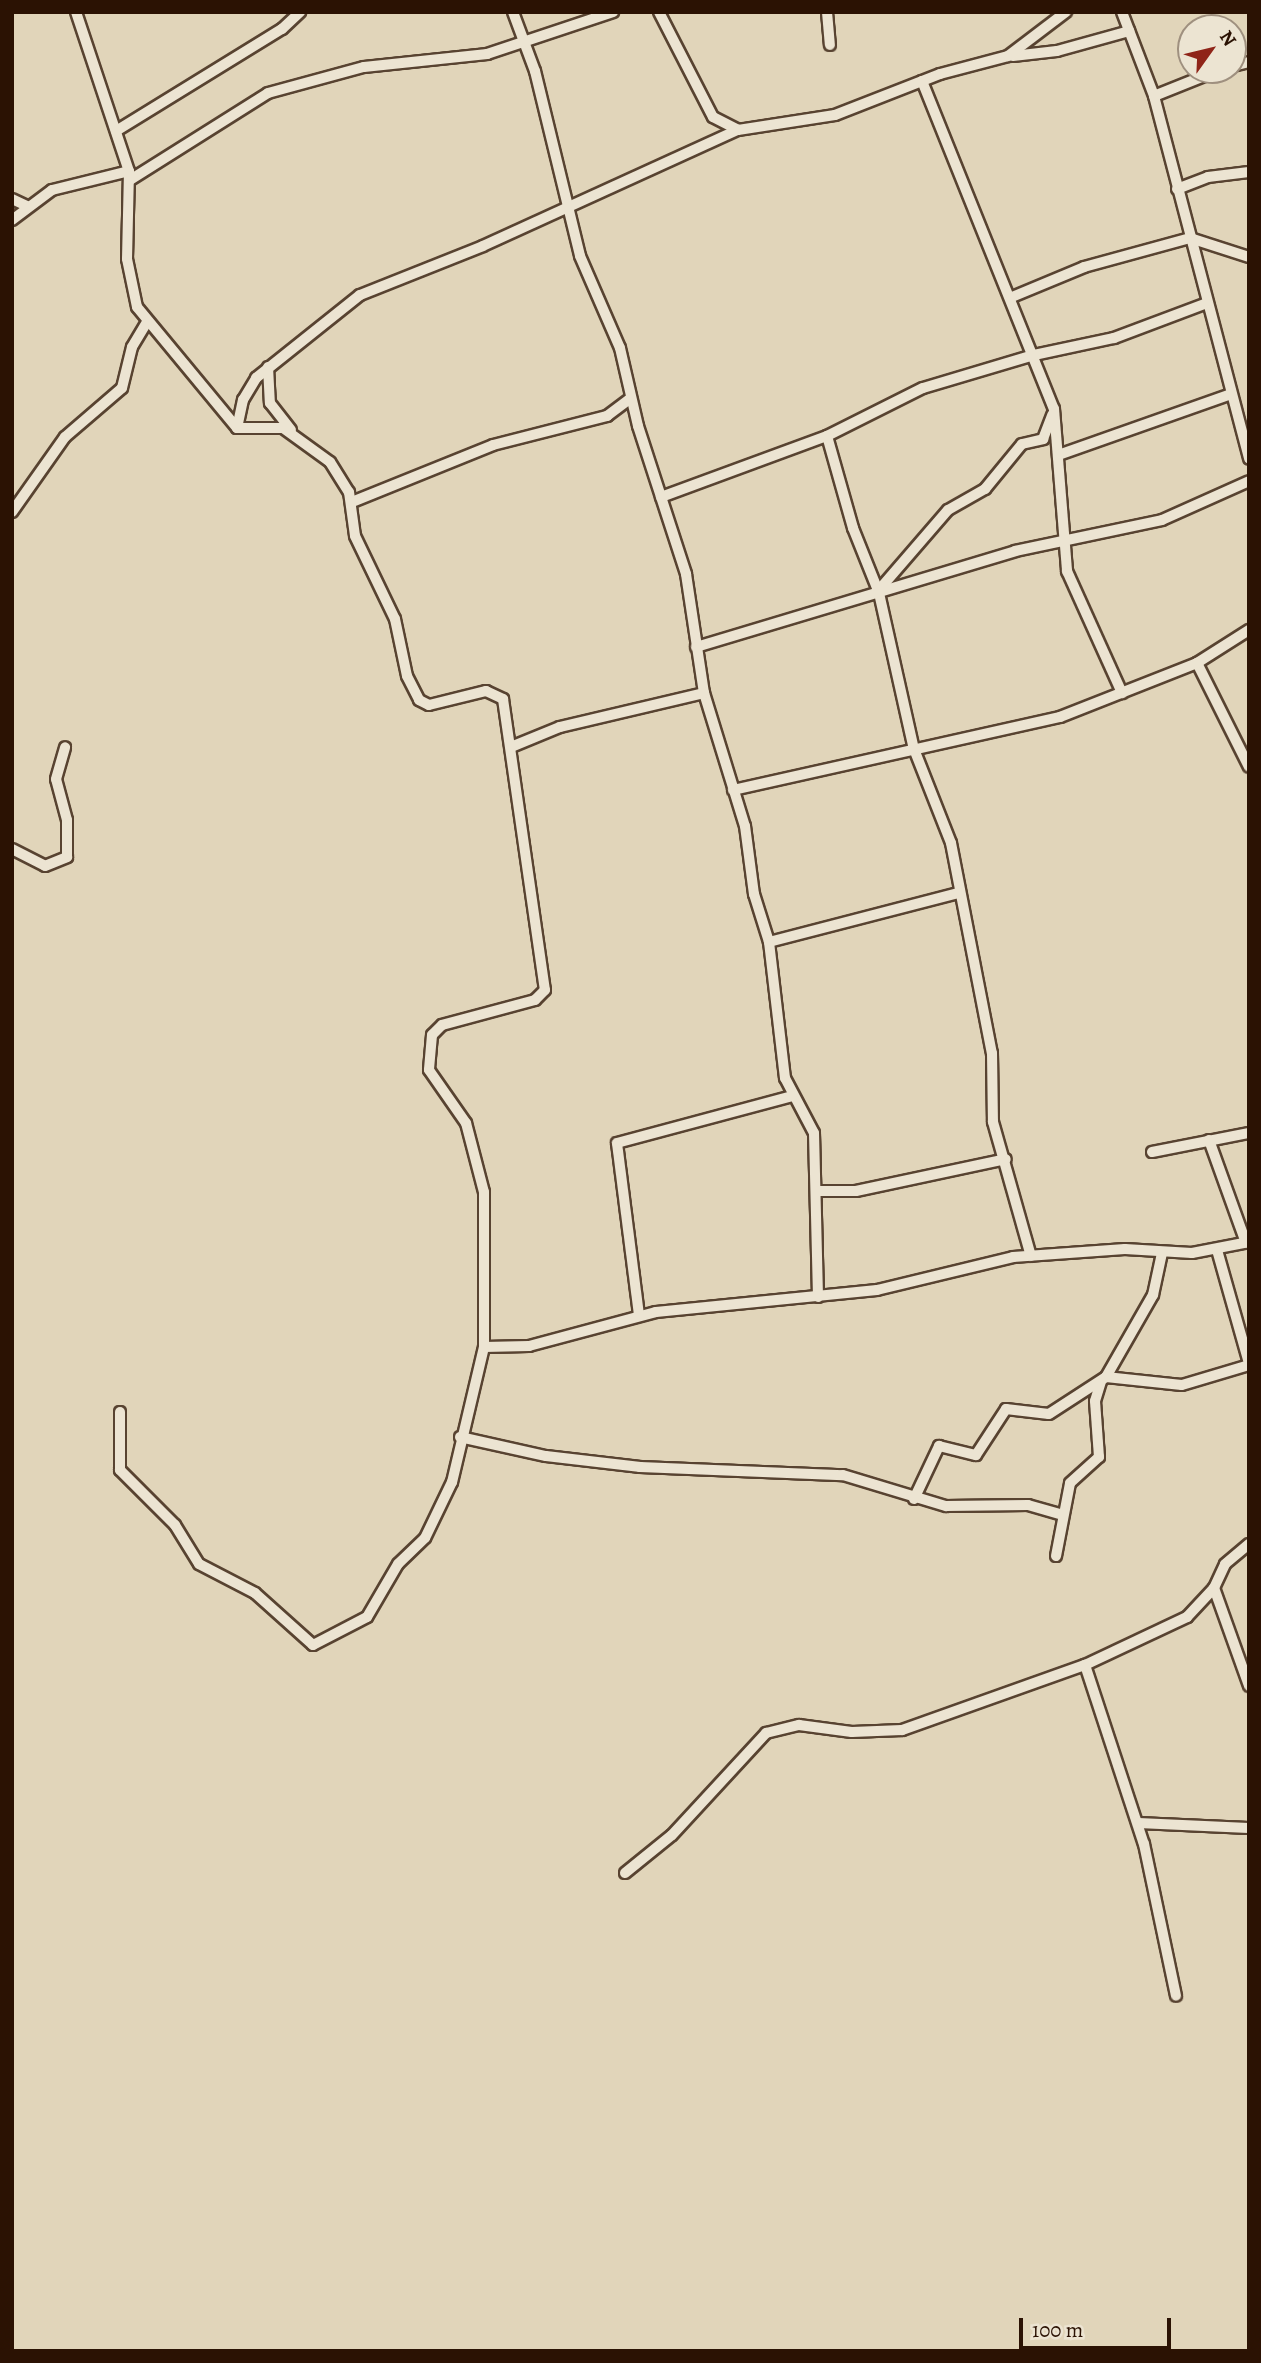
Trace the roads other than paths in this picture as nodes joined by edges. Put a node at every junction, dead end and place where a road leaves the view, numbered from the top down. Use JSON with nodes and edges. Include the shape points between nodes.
{"nodes":[{"id":1,"x":76,"y":12,"type":"edge"},
{"id":2,"x":300,"y":12,"type":"edge"},
{"id":3,"x":513,"y":12,"type":"edge"},
{"id":4,"x":613,"y":12,"type":"edge"},
{"id":5,"x":659,"y":12,"type":"edge"},
{"id":6,"x":827,"y":12,"type":"edge"},
{"id":7,"x":1066,"y":12,"type":"edge"},
{"id":8,"x":1122,"y":12,"type":"edge"},
{"id":9,"x":1129,"y":31,"type":"junction"},
{"id":10,"x":524,"y":42,"type":"junction"},
{"id":11,"x":830,"y":45,"type":"dead end"},
{"id":12,"x":1008,"y":56,"type":"junction"},
{"id":13,"x":922,"y":81,"type":"junction"},
{"id":14,"x":1183,"y":84,"type":"edge"},
{"id":15,"x":1153,"y":96,"type":"junction"},
{"id":16,"x":738,"y":130,"type":"junction"},
{"id":17,"x":116,"y":131,"type":"junction"},
{"id":18,"x":1249,"y":173,"type":"edge"},
{"id":19,"x":130,"y":175,"type":"junction"},
{"id":20,"x":1177,"y":189,"type":"junction"},
{"id":21,"x":12,"y":200,"type":"edge"},
{"id":22,"x":27,"y":206,"type":"junction"},
{"id":23,"x":570,"y":208,"type":"junction"},
{"id":24,"x":12,"y":220,"type":"edge"},
{"id":25,"x":1190,"y":238,"type":"junction"},
{"id":26,"x":1249,"y":257,"type":"edge"},
{"id":27,"x":1012,"y":297,"type":"junction"},
{"id":28,"x":1207,"y":303,"type":"junction"},
{"id":29,"x":147,"y":322,"type":"junction"},
{"id":30,"x":1034,"y":355,"type":"junction"},
{"id":31,"x":268,"y":368,"type":"junction"},
{"id":32,"x":1231,"y":394,"type":"junction"},
{"id":33,"x":631,"y":398,"type":"junction"},
{"id":34,"x":1054,"y":409,"type":"junction"},
{"id":35,"x":237,"y":428,"type":"junction"},
{"id":36,"x":293,"y":432,"type":"junction"},
{"id":37,"x":827,"y":436,"type":"junction"},
{"id":38,"x":1061,"y":454,"type":"junction"},
{"id":39,"x":1249,"y":458,"type":"edge"},
{"id":40,"x":1249,"y":481,"type":"edge"},
{"id":41,"x":661,"y":497,"type":"junction"},
{"id":42,"x":352,"y":502,"type":"junction"},
{"id":43,"x":12,"y":512,"type":"edge"},
{"id":44,"x":1061,"y":539,"type":"junction"},
{"id":45,"x":879,"y":592,"type":"junction"},
{"id":46,"x":1249,"y":630,"type":"edge"},
{"id":47,"x":696,"y":647,"type":"junction"},
{"id":48,"x":1197,"y":663,"type":"junction"},
{"id":49,"x":704,"y":693,"type":"junction"},
{"id":50,"x":1122,"y":693,"type":"junction"},
{"id":51,"x":1249,"y":733,"type":"edge"},
{"id":52,"x":1236,"y":737,"type":"junction"},
{"id":53,"x":65,"y":747,"type":"dead end"},
{"id":54,"x":510,"y":747,"type":"junction"},
{"id":55,"x":914,"y":750,"type":"junction"},
{"id":56,"x":1249,"y":767,"type":"edge"},
{"id":57,"x":733,"y":790,"type":"junction"},
{"id":58,"x":12,"y":849,"type":"edge"},
{"id":59,"x":959,"y":893,"type":"junction"},
{"id":60,"x":769,"y":942,"type":"junction"},
{"id":61,"x":792,"y":1096,"type":"junction"},
{"id":62,"x":1249,"y":1133,"type":"edge"},
{"id":63,"x":1209,"y":1139,"type":"junction"},
{"id":64,"x":1152,"y":1152,"type":"dead end"},
{"id":65,"x":1006,"y":1159,"type":"junction"},
{"id":66,"x":818,"y":1191,"type":"junction"},
{"id":67,"x":1247,"y":1242,"type":"edge"},
{"id":68,"x":1217,"y":1250,"type":"junction"},
{"id":69,"x":1162,"y":1253,"type":"junction"},
{"id":70,"x":1031,"y":1255,"type":"junction"},
{"id":71,"x":818,"y":1297,"type":"junction"},
{"id":72,"x":639,"y":1315,"type":"junction"},
{"id":73,"x":484,"y":1347,"type":"junction"},
{"id":74,"x":1249,"y":1364,"type":"edge"},
{"id":75,"x":1104,"y":1379,"type":"junction"},
{"id":76,"x":120,"y":1412,"type":"dead end"},
{"id":77,"x":460,"y":1437,"type":"junction"},
{"id":78,"x":914,"y":1499,"type":"junction"},
{"id":79,"x":1063,"y":1515,"type":"junction"},
{"id":80,"x":1249,"y":1544,"type":"edge"},
{"id":81,"x":1056,"y":1556,"type":"dead end"},
{"id":82,"x":1214,"y":1588,"type":"junction"},
{"id":83,"x":1085,"y":1665,"type":"junction"},
{"id":84,"x":1249,"y":1686,"type":"edge"},
{"id":85,"x":1138,"y":1823,"type":"junction"},
{"id":86,"x":1249,"y":1828,"type":"edge"},
{"id":87,"x":625,"y":1873,"type":"dead end"},
{"id":88,"x":1176,"y":1996,"type":"dead end"}],
"edges":[{"from":1,"to":17,"type":"street"},
{"from":2,"to":17,"type":"street","via":[[282,29]]},
{"from":3,"to":10,"type":"street"},
{"from":4,"to":10,"type":"street"},
{"from":5,"to":16,"type":"street","via":[[713,117]]},
{"from":6,"to":11,"type":"street"},
{"from":7,"to":12,"type":"street"},
{"from":8,"to":9,"type":"street"},
{"from":9,"to":12,"type":"street","via":[[1058,51]]},
{"from":9,"to":15,"type":"street"},
{"from":10,"to":19,"type":"street","via":[[487,54],[364,67],[268,93]]},
{"from":10,"to":23,"type":"street"},
{"from":12,"to":13,"type":"street"},
{"from":13,"to":16,"type":"street","via":[[835,115]]},
{"from":13,"to":27,"type":"street"},
{"from":14,"to":15,"type":"street"},
{"from":15,"to":20,"type":"street"},
{"from":16,"to":23,"type":"street"},
{"from":17,"to":19,"type":"street"},
{"from":18,"to":20,"type":"street","via":[[1208,177]]},
{"from":19,"to":22,"type":"street","via":[[52,190]]},
{"from":19,"to":29,"type":"street","via":[[127,259],[131,288]]},
{"from":20,"to":25,"type":"street"},
{"from":21,"to":22,"type":"street"},
{"from":22,"to":24,"type":"street"},
{"from":23,"to":31,"type":"street","via":[[360,295]]},
{"from":23,"to":33,"type":"street","via":[[580,256],[620,348]]},
{"from":25,"to":26,"type":"street"},
{"from":25,"to":27,"type":"street","via":[[1084,267]]},
{"from":25,"to":28,"type":"street"},
{"from":27,"to":30,"type":"street"},
{"from":28,"to":30,"type":"street","via":[[1114,338]]},
{"from":28,"to":32,"type":"street"},
{"from":29,"to":35,"type":"street"},
{"from":29,"to":43,"type":"street","via":[[132,347],[122,388],[65,437]]},
{"from":30,"to":34,"type":"street"},
{"from":30,"to":37,"type":"street","via":[[923,388]]},
{"from":31,"to":35,"type":"street","via":[[248,388]]},
{"from":31,"to":36,"type":"street","via":[[270,403]]},
{"from":32,"to":38,"type":"street"},
{"from":32,"to":39,"type":"street"},
{"from":33,"to":41,"type":"street"},
{"from":33,"to":42,"type":"street","via":[[607,416],[493,445]]},
{"from":34,"to":38,"type":"street"},
{"from":34,"to":45,"type":"street","via":[[1043,439],[1022,444],[985,489],[936,521]]},
{"from":35,"to":36,"type":"street"},
{"from":36,"to":42,"type":"street","via":[[330,463]]},
{"from":37,"to":41,"type":"street"},
{"from":37,"to":45,"type":"street","via":[[853,528]]},
{"from":38,"to":44,"type":"street"},
{"from":40,"to":44,"type":"street","via":[[1171,517]]},
{"from":41,"to":47,"type":"street","via":[[686,575]]},
{"from":42,"to":54,"type":"street","via":[[355,536],[395,619],[414,693],[429,705],[495,692],[505,705]]},
{"from":44,"to":45,"type":"street"},
{"from":44,"to":50,"type":"street","via":[[1078,601]]},
{"from":45,"to":47,"type":"street"},
{"from":45,"to":55,"type":"street"},
{"from":46,"to":48,"type":"street"},
{"from":47,"to":49,"type":"street"},
{"from":48,"to":50,"type":"street"},
{"from":48,"to":52,"type":"street"},
{"from":49,"to":54,"type":"street","via":[[560,727]]},
{"from":49,"to":57,"type":"street"},
{"from":50,"to":55,"type":"street","via":[[1060,717]]},
{"from":51,"to":52,"type":"street"},
{"from":52,"to":56,"type":"street"},
{"from":53,"to":58,"type":"street","via":[[56,779],[67,821],[67,857],[45,866]]},
{"from":54,"to":73,"type":"street","via":[[545,990],[535,1000],[437,1028],[429,1061],[432,1078],[470,1134],[484,1192]]},
{"from":55,"to":57,"type":"street"},
{"from":55,"to":59,"type":"street","via":[[948,833]]},
{"from":57,"to":60,"type":"street"},
{"from":59,"to":60,"type":"street"},
{"from":59,"to":65,"type":"street","via":[[993,1062],[993,1122]]},
{"from":60,"to":61,"type":"street","via":[[781,1058]]},
{"from":61,"to":66,"type":"street","via":[[813,1127]]},
{"from":61,"to":72,"type":"street","via":[[617,1143]]},
{"from":62,"to":63,"type":"street"},
{"from":63,"to":64,"type":"street"},
{"from":63,"to":67,"type":"street"},
{"from":65,"to":66,"type":"street","via":[[856,1191]]},
{"from":65,"to":70,"type":"street"},
{"from":66,"to":71,"type":"street"},
{"from":67,"to":68,"type":"street"},
{"from":68,"to":69,"type":"street"},
{"from":68,"to":74,"type":"street"},
{"from":69,"to":70,"type":"street","via":[[1125,1249]]},
{"from":69,"to":75,"type":"street","via":[[1153,1295]]},
{"from":70,"to":71,"type":"street","via":[[877,1290]]},
{"from":71,"to":72,"type":"street"},
{"from":72,"to":73,"type":"street","via":[[529,1346]]},
{"from":73,"to":77,"type":"street"},
{"from":74,"to":75,"type":"street","via":[[1182,1385]]},
{"from":75,"to":78,"type":"street","via":[[1049,1413],[1006,1409],[976,1455],[939,1446]]},
{"from":75,"to":79,"type":"street","via":[[1095,1401],[1099,1457],[1075,1475]]},
{"from":76,"to":77,"type":"street","via":[[117,1464],[136,1490],[175,1525],[199,1564],[255,1593],[313,1644],[332,1640],[374,1610],[439,1509],[452,1482]]},
{"from":77,"to":78,"type":"street","via":[[546,1456],[640,1467],[843,1475]]},
{"from":78,"to":79,"type":"street","via":[[971,1508],[1028,1505]]},
{"from":79,"to":81,"type":"street"},
{"from":80,"to":82,"type":"street","via":[[1225,1564]]},
{"from":82,"to":83,"type":"street","via":[[1186,1617]]},
{"from":82,"to":84,"type":"street"},
{"from":83,"to":85,"type":"street"},
{"from":83,"to":87,"type":"street","via":[[902,1730],[852,1732],[780,1725],[766,1733],[650,1856]]},
{"from":85,"to":86,"type":"street"},
{"from":85,"to":88,"type":"street"}]}
